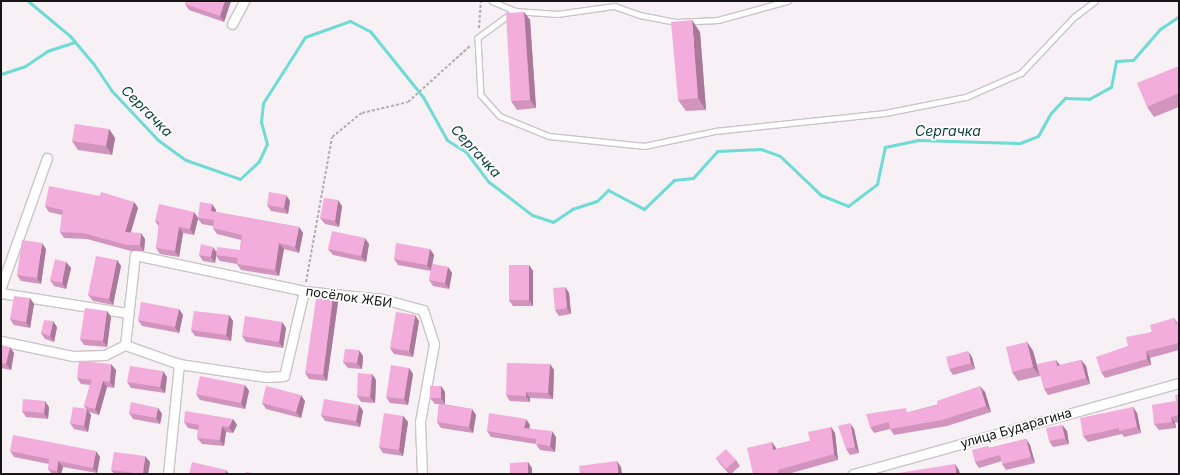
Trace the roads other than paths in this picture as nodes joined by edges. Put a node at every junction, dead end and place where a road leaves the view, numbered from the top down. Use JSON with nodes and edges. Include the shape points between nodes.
{"nodes":[{"id":1,"x":244,"y":1,"type":"edge"},
{"id":2,"x":492,"y":1,"type":"edge"},
{"id":3,"x":787,"y":1,"type":"edge"},
{"id":4,"x":1095,"y":1,"type":"edge"},
{"id":5,"x":515,"y":11,"type":"junction"},
{"id":6,"x":232,"y":24,"type":"dead end"},
{"id":7,"x":47,"y":158,"type":"dead end"},
{"id":8,"x":1,"y":287,"type":"edge"},
{"id":9,"x":304,"y":291,"type":"junction"},
{"id":10,"x":1,"y":293,"type":"edge"},
{"id":11,"x":127,"y":314,"type":"junction"},
{"id":12,"x":1,"y":341,"type":"edge"},
{"id":13,"x":125,"y":345,"type":"junction"},
{"id":14,"x":178,"y":364,"type":"junction"},
{"id":15,"x":1179,"y":383,"type":"edge"},
{"id":16,"x":168,"y":474,"type":"edge"},
{"id":17,"x":422,"y":474,"type":"edge"},
{"id":18,"x":853,"y":474,"type":"edge"}],
"edges":[{"from":1,"to":6,"type":"street"},
{"from":2,"to":5,"type":"lane"},
{"from":3,"to":5,"type":"lane","via":[[718,20],[677,22],[640,15],[614,6],[557,14]]},
{"from":4,"to":5,"type":"lane","via":[[1074,17],[1021,73],[966,97],[885,112],[715,131],[644,146],[549,136],[500,116],[481,95],[478,38]]},
{"from":7,"to":8,"type":"street"},
{"from":9,"to":11,"type":"street","name":"посёлок ЖБИ","via":[[135,255]]},
{"from":9,"to":14,"type":"street","via":[[284,376],[266,377]]},
{"from":9,"to":17,"type":"street","name":"посёлок ЖБИ","via":[[383,299],[423,310],[434,344],[420,422]]},
{"from":10,"to":11,"type":"street"},
{"from":11,"to":13,"type":"street"},
{"from":12,"to":13,"type":"street","via":[[73,356],[105,354]]},
{"from":13,"to":14,"type":"street"},
{"from":14,"to":16,"type":"street"},
{"from":15,"to":18,"type":"street","name":"улица Бударагина"}]}
